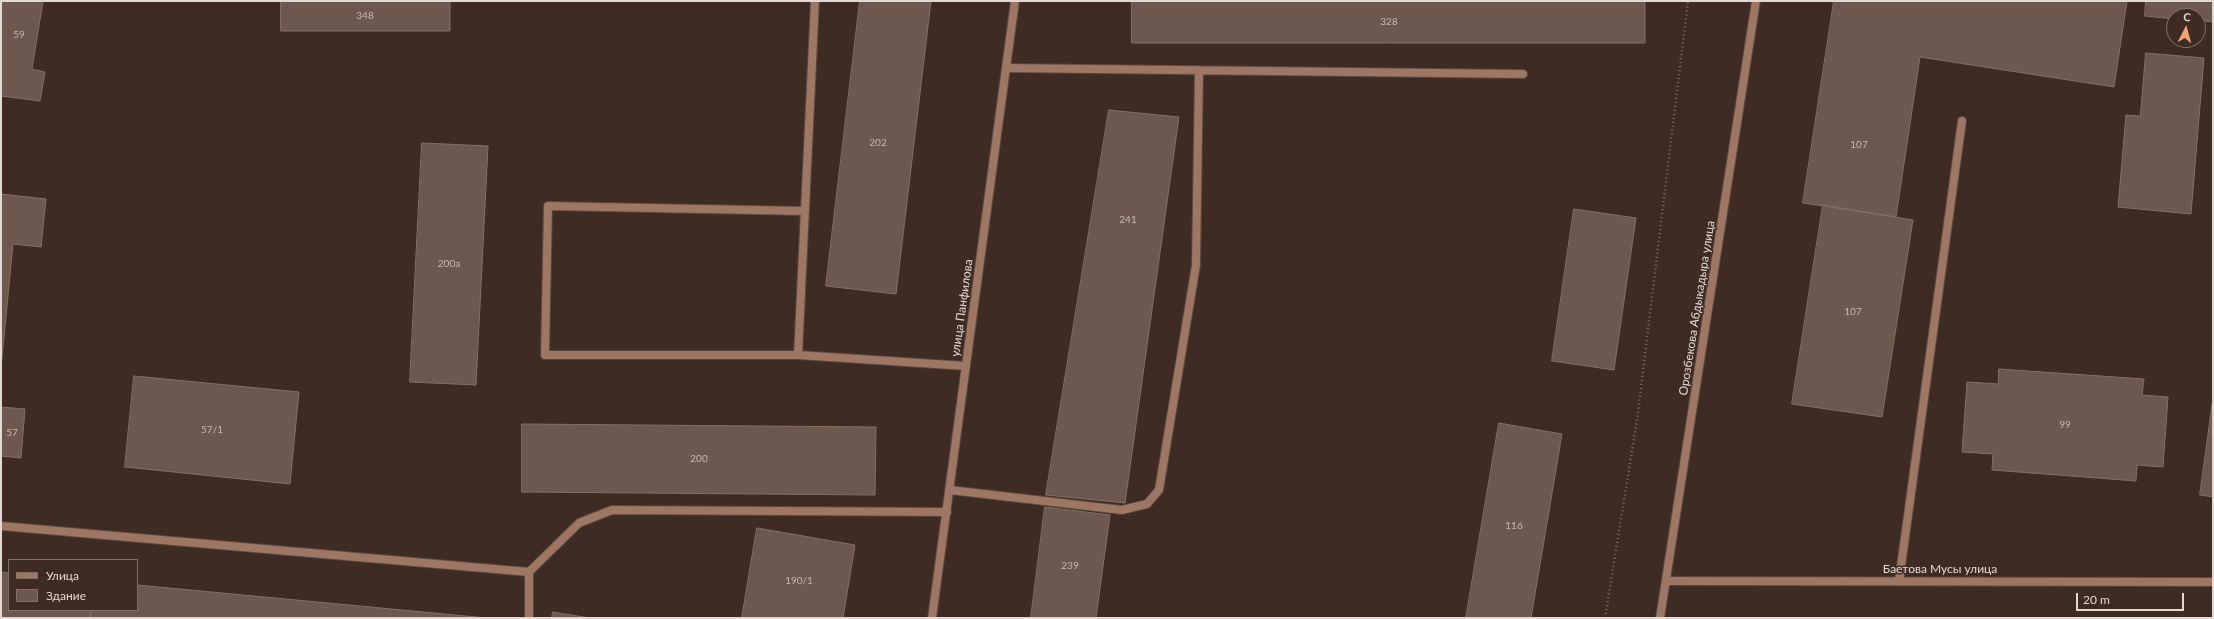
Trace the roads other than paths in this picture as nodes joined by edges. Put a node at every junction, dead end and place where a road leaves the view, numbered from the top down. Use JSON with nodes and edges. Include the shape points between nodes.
{"nodes":[{"id":1,"x":815,"y":1,"type":"edge"},
{"id":2,"x":1015,"y":1,"type":"edge"},
{"id":3,"x":1756,"y":1,"type":"edge"},
{"id":4,"x":1006,"y":68,"type":"junction"},
{"id":5,"x":1199,"y":70,"type":"junction"},
{"id":6,"x":1523,"y":74,"type":"dead end"},
{"id":7,"x":1962,"y":121,"type":"dead end"},
{"id":8,"x":805,"y":211,"type":"junction"},
{"id":9,"x":798,"y":355,"type":"junction"},
{"id":10,"x":966,"y":366,"type":"junction"},
{"id":11,"x":950,"y":490,"type":"junction"},
{"id":12,"x":947,"y":512,"type":"junction"},
{"id":13,"x":1,"y":526,"type":"edge"},
{"id":14,"x":529,"y":572,"type":"junction"},
{"id":15,"x":1667,"y":581,"type":"junction"},
{"id":16,"x":1899,"y":581,"type":"junction"},
{"id":17,"x":2213,"y":582,"type":"edge"},
{"id":18,"x":529,"y":618,"type":"edge"},
{"id":19,"x":932,"y":618,"type":"edge"},
{"id":20,"x":1660,"y":618,"type":"edge"}],
"edges":[{"from":1,"to":8,"type":"street"},
{"from":2,"to":4,"type":"street","name":"улица Панфилова"},
{"from":3,"to":15,"type":"street","name":"Орозбекова Абдыкадыра улица"},
{"from":4,"to":5,"type":"street"},
{"from":4,"to":10,"type":"street","name":"улица Панфилова"},
{"from":5,"to":6,"type":"street"},
{"from":5,"to":11,"type":"street","via":[[1196,265],[1159,490],[1146,504],[1122,510]]},
{"from":7,"to":16,"type":"street"},
{"from":8,"to":9,"type":"street"},
{"from":8,"to":9,"type":"street","via":[[548,206],[545,355]]},
{"from":9,"to":10,"type":"street"},
{"from":10,"to":11,"type":"street","name":"улица Панфилова"},
{"from":11,"to":12,"type":"street","name":"улица Панфилова"},
{"from":12,"to":14,"type":"street","via":[[612,510],[579,523]]},
{"from":12,"to":19,"type":"street","name":"улица Панфилова"},
{"from":13,"to":14,"type":"street"},
{"from":14,"to":18,"type":"street"},
{"from":15,"to":16,"type":"street","name":"Баетова Мусы улица"},
{"from":15,"to":20,"type":"street","name":"Орозбекова Абдыкадыра улица"},
{"from":16,"to":17,"type":"street","name":"Баетова Мусы улица"}]}
